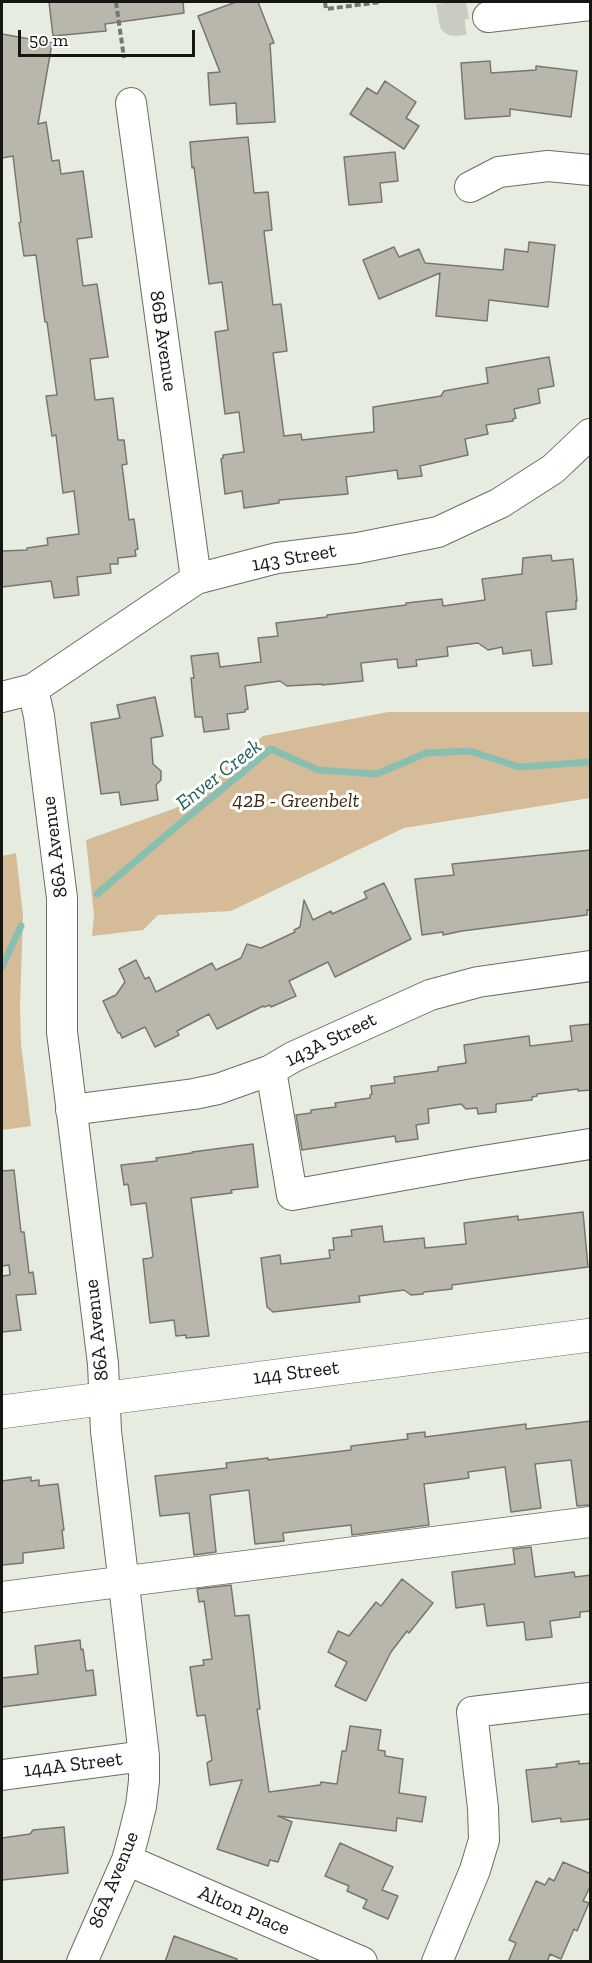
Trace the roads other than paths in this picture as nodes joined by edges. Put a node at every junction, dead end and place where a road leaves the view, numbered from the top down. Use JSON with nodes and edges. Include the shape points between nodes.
{"nodes":[{"id":1,"x":591,"y":4,"type":"edge"},
{"id":2,"x":488,"y":17,"type":"tunnel mouth"},
{"id":3,"x":131,"y":103,"type":"dead end"},
{"id":4,"x":591,"y":170,"type":"edge"},
{"id":5,"x":470,"y":187,"type":"dead end"},
{"id":6,"x":591,"y":434,"type":"edge"},
{"id":7,"x":196,"y":579,"type":"junction"},
{"id":8,"x":33,"y":688,"type":"junction"},
{"id":9,"x":2,"y":698,"type":"edge"},
{"id":10,"x":591,"y":966,"type":"edge"},
{"id":11,"x":271,"y":1070,"type":"junction"},
{"id":12,"x":70,"y":1110,"type":"junction"},
{"id":13,"x":591,"y":1144,"type":"edge"},
{"id":14,"x":591,"y":1335,"type":"edge"},
{"id":15,"x":104,"y":1398,"type":"junction"},
{"id":16,"x":2,"y":1412,"type":"edge"},
{"id":17,"x":591,"y":1522,"type":"edge"},
{"id":18,"x":125,"y":1581,"type":"junction"},
{"id":19,"x":2,"y":1597,"type":"edge"},
{"id":20,"x":591,"y":1698,"type":"edge"},
{"id":21,"x":144,"y":1756,"type":"junction"},
{"id":22,"x":2,"y":1775,"type":"edge"},
{"id":23,"x":127,"y":1860,"type":"junction"},
{"id":24,"x":82,"y":1962,"type":"edge"},
{"id":25,"x":362,"y":1962,"type":"edge"},
{"id":26,"x":437,"y":1962,"type":"edge"}],
"edges":[{"from":1,"to":2,"type":"street"},
{"from":3,"to":7,"type":"street","name":"86B Avenue"},
{"from":4,"to":5,"type":"street","via":[[548,166],[499,172]]},
{"from":6,"to":7,"type":"street","name":"143 Street","via":[[553,469],[518,492],[438,532],[358,548],[277,558]]},
{"from":7,"to":8,"type":"street","name":"143 Street"},
{"from":8,"to":9,"type":"street","name":"143 Street"},
{"from":8,"to":12,"type":"street","name":"86A Avenue","via":[[62,898],[60,1006]]},
{"from":10,"to":11,"type":"street","name":"143A Street","via":[[478,982],[430,995],[293,1056]]},
{"from":11,"to":12,"type":"street","name":"143A Street","via":[[206,1092]]},
{"from":11,"to":13,"type":"street","via":[[292,1195]]},
{"from":12,"to":15,"type":"street","name":"86A Avenue"},
{"from":14,"to":15,"type":"main road","name":"144 Street"},
{"from":15,"to":16,"type":"main road","name":"144 Street"},
{"from":15,"to":18,"type":"street","name":"86A Avenue"},
{"from":17,"to":18,"type":"street"},
{"from":18,"to":19,"type":"street"},
{"from":18,"to":21,"type":"street","name":"86A Avenue"},
{"from":20,"to":26,"type":"street","via":[[472,1712],[484,1840]]},
{"from":21,"to":22,"type":"street","name":"144A Street"},
{"from":21,"to":23,"type":"street","name":"86A Avenue","via":[[141,1806]]},
{"from":23,"to":24,"type":"street","name":"86A Avenue"},
{"from":23,"to":25,"type":"street","name":"Alton Place"}]}
